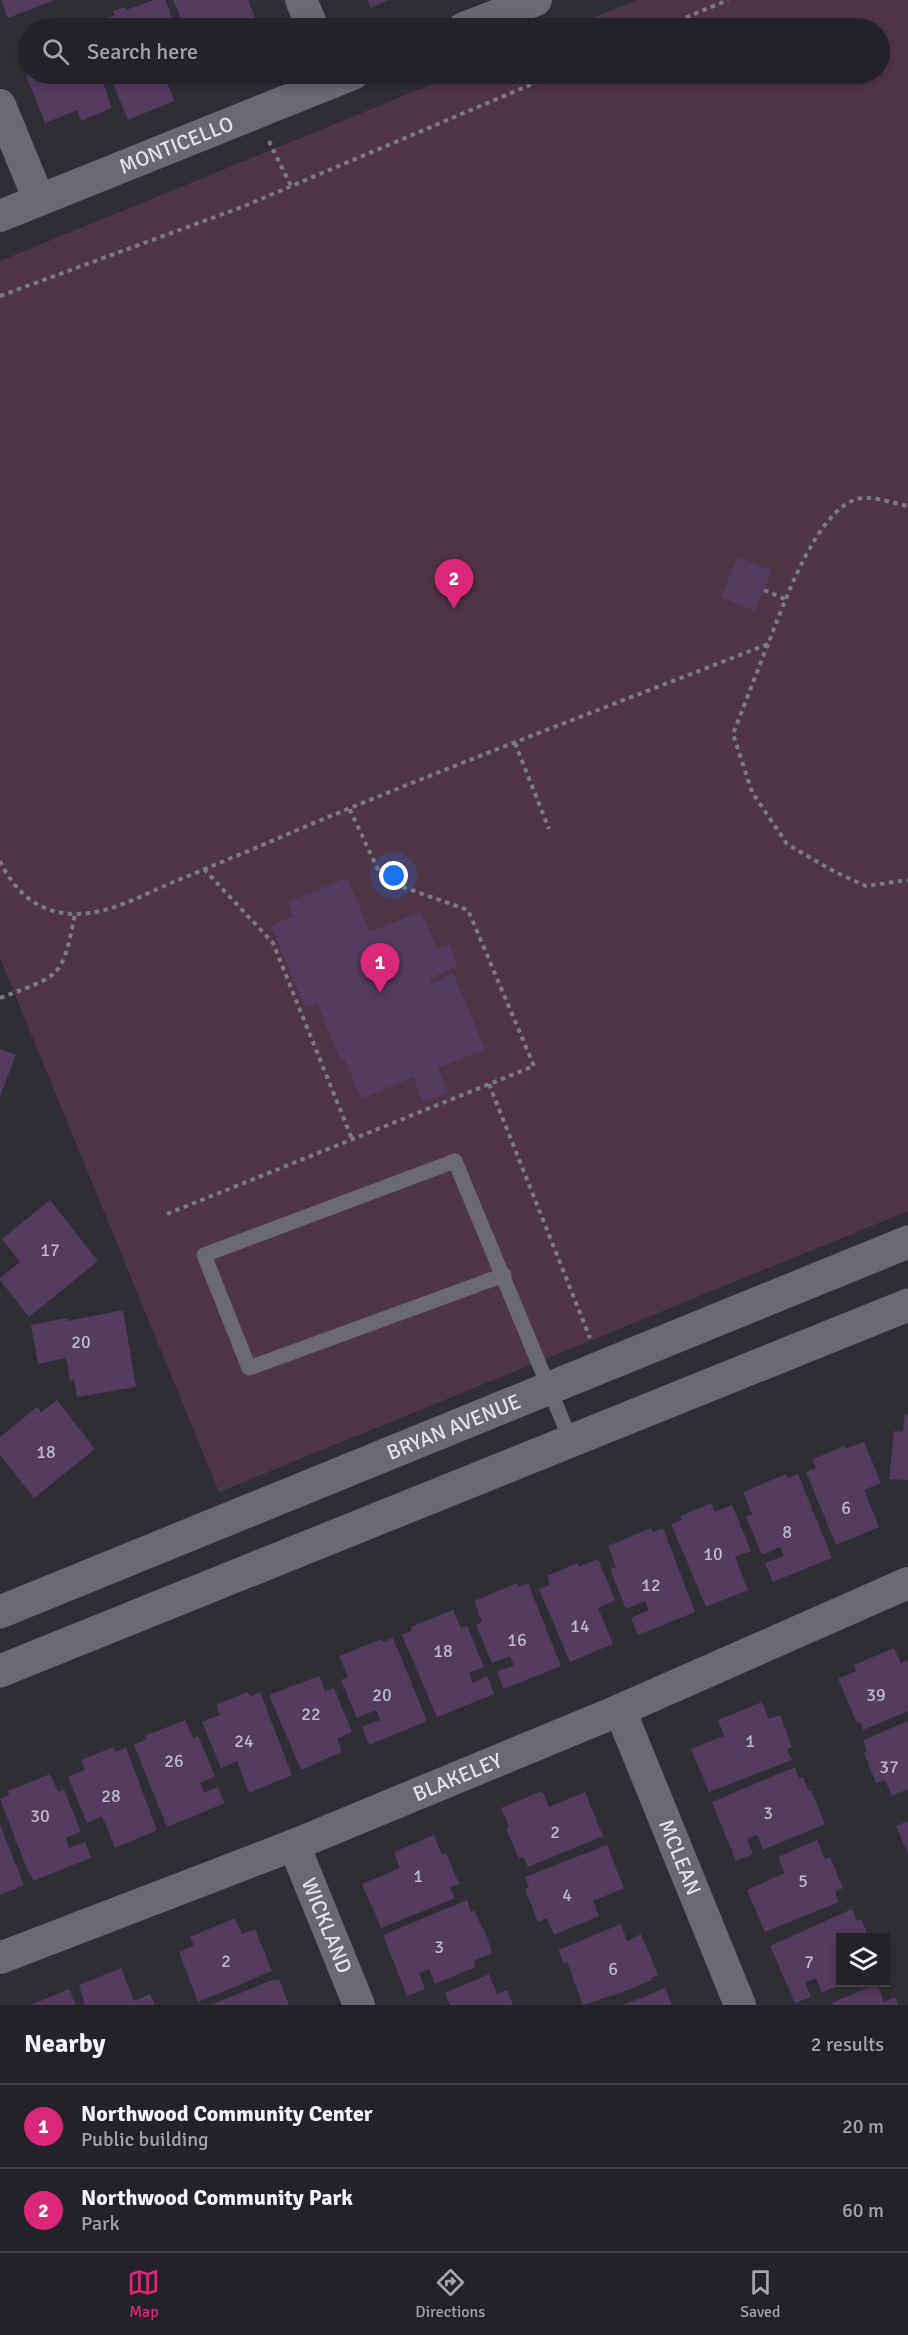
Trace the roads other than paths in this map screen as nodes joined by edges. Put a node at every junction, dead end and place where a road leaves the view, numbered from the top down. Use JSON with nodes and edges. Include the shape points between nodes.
{"nodes":[{"id":1,"x":301,"y":0,"type":"edge"},
{"id":2,"x":536,"y":0,"type":"edge"},
{"id":3,"x":309,"y":18,"type":"edge"},
{"id":4,"x":490,"y":18,"type":"edge"},
{"id":5,"x":322,"y":84,"type":"edge"},
{"id":6,"x":0,"y":105,"type":"edge"},
{"id":7,"x":39,"y":200,"type":"junction"},
{"id":8,"x":0,"y":216,"type":"edge"},
{"id":9,"x":908,"y":1242,"type":"edge"},
{"id":10,"x":504,"y":1275,"type":"junction"},
{"id":11,"x":908,"y":1305,"type":"edge"},
{"id":12,"x":549,"y":1388,"type":"junction"},
{"id":13,"x":571,"y":1441,"type":"junction"},
{"id":14,"x":908,"y":1582,"type":"edge"},
{"id":15,"x":0,"y":1612,"type":"edge"},
{"id":16,"x":0,"y":1671,"type":"edge"},
{"id":17,"x":620,"y":1710,"type":"junction"},
{"id":18,"x":294,"y":1845,"type":"junction"},
{"id":19,"x":0,"y":1958,"type":"edge"},
{"id":20,"x":359,"y":2005,"type":"edge"},
{"id":21,"x":740,"y":2005,"type":"edge"}],
"edges":[{"from":1,"to":3,"type":"street"},
{"from":2,"to":4,"type":"street"},
{"from":5,"to":7,"type":"street","name":"MONTICELLO"},
{"from":6,"to":7,"type":"street"},
{"from":7,"to":8,"type":"street","name":"MONTICELLO"},
{"from":9,"to":12,"type":"main road","name":"BRYAN AVENUE"},
{"from":10,"to":10,"type":"lane","via":[[455,1161],[204,1255],[249,1368]]},
{"from":10,"to":12,"type":"lane"},
{"from":11,"to":13,"type":"main road"},
{"from":12,"to":13,"type":"lane"},
{"from":12,"to":15,"type":"main road","name":"BRYAN AVENUE"},
{"from":13,"to":16,"type":"main road"},
{"from":14,"to":17,"type":"street","name":"BLAKELEY"},
{"from":17,"to":18,"type":"street","name":"BLAKELEY"},
{"from":17,"to":21,"type":"street","name":"MCLEAN"},
{"from":18,"to":19,"type":"street","name":"BLAKELEY"},
{"from":18,"to":20,"type":"street","name":"WICKLAND"}]}
